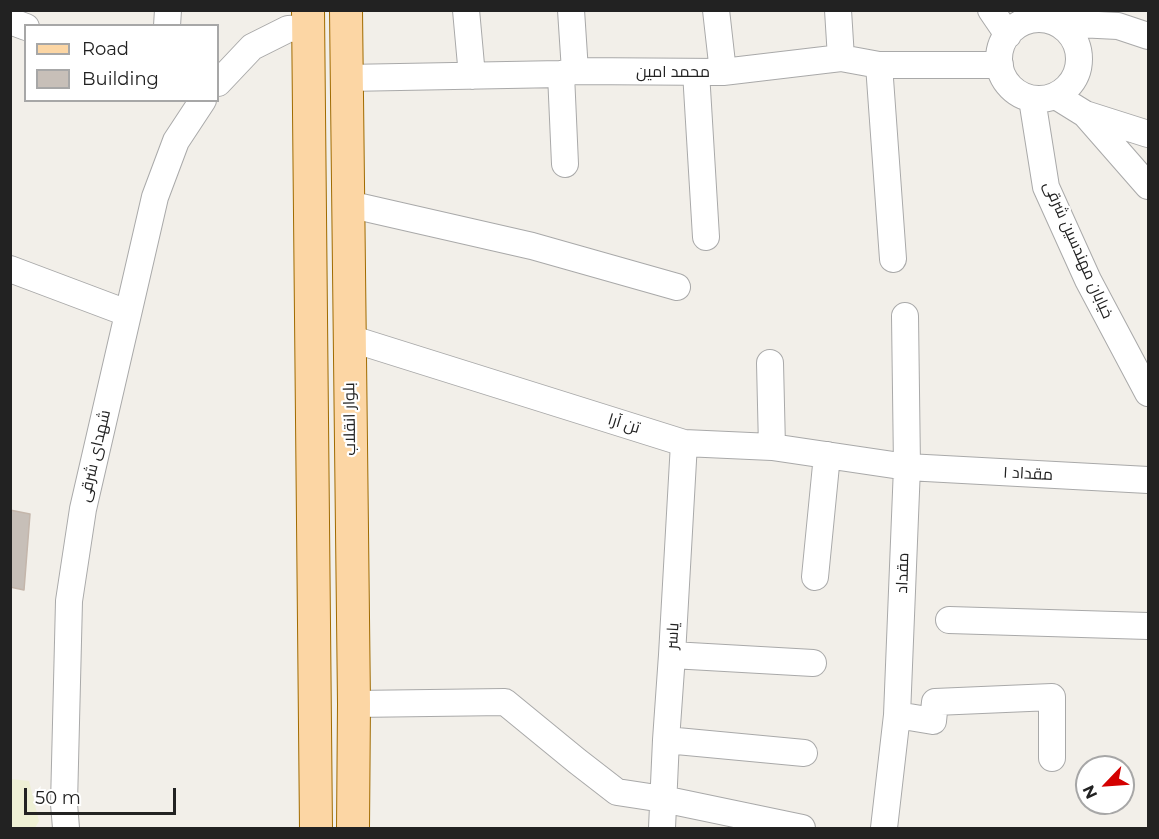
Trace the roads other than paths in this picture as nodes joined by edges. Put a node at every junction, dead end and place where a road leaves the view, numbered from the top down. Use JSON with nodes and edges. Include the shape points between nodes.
{"nodes":[{"id":1,"x":466,"y":10,"type":"edge"},
{"id":2,"x":571,"y":10,"type":"edge"},
{"id":3,"x":716,"y":10,"type":"edge"},
{"id":4,"x":838,"y":10,"type":"edge"},
{"id":5,"x":990,"y":10,"type":"edge"},
{"id":6,"x":346,"y":18,"type":"edge"},
{"id":7,"x":1045,"y":18,"type":"edge"},
{"id":8,"x":308,"y":19,"type":"edge"},
{"id":9,"x":1008,"y":35,"type":"junction"},
{"id":10,"x":1149,"y":36,"type":"edge"},
{"id":11,"x":841,"y":58,"type":"junction"},
{"id":12,"x":1000,"y":64,"type":"junction"},
{"id":13,"x":879,"y":65,"type":"junction"},
{"id":14,"x":568,"y":72,"type":"junction"},
{"id":15,"x":696,"y":72,"type":"junction"},
{"id":16,"x":723,"y":72,"type":"junction"},
{"id":17,"x":472,"y":76,"type":"junction"},
{"id":18,"x":346,"y":78,"type":"junction"},
{"id":19,"x":219,"y":81,"type":"edge"},
{"id":20,"x":1044,"y":97,"type":"junction"},
{"id":21,"x":200,"y":102,"type":"edge"},
{"id":22,"x":1084,"y":114,"type":"junction"},
{"id":23,"x":1149,"y":134,"type":"edge"},
{"id":24,"x":565,"y":164,"type":"dead end"},
{"id":25,"x":1149,"y":186,"type":"edge"},
{"id":26,"x":348,"y":204,"type":"junction"},
{"id":27,"x":706,"y":237,"type":"dead end"},
{"id":28,"x":893,"y":259,"type":"dead end"},
{"id":29,"x":10,"y":269,"type":"edge"},
{"id":30,"x":677,"y":287,"type":"dead end"},
{"id":31,"x":128,"y":314,"type":"junction"},
{"id":32,"x":905,"y":316,"type":"dead end"},
{"id":33,"x":349,"y":338,"type":"junction"},
{"id":34,"x":771,"y":363,"type":"dead end"},
{"id":35,"x":1149,"y":393,"type":"edge"},
{"id":36,"x":684,"y":442,"type":"junction"},
{"id":37,"x":772,"y":447,"type":"junction"},
{"id":38,"x":827,"y":455,"type":"junction"},
{"id":39,"x":907,"y":467,"type":"junction"},
{"id":40,"x":1149,"y":480,"type":"edge"},
{"id":41,"x":815,"y":577,"type":"dead end"},
{"id":42,"x":949,"y":620,"type":"dead end"},
{"id":43,"x":1149,"y":626,"type":"edge"},
{"id":44,"x":672,"y":655,"type":"junction"},
{"id":45,"x":813,"y":663,"type":"dead end"},
{"id":46,"x":354,"y":704,"type":"junction"},
{"id":47,"x":897,"y":715,"type":"junction"},
{"id":48,"x":666,"y":740,"type":"junction"},
{"id":49,"x":804,"y":753,"type":"dead end"},
{"id":50,"x":1052,"y":758,"type":"dead end"},
{"id":51,"x":663,"y":800,"type":"junction"},
{"id":52,"x":65,"y":816,"type":"edge"},
{"id":53,"x":53,"y":828,"type":"edge"},
{"id":54,"x":316,"y":828,"type":"edge"},
{"id":55,"x":353,"y":828,"type":"edge"},
{"id":56,"x":663,"y":828,"type":"edge"},
{"id":57,"x":802,"y":828,"type":"edge"},
{"id":58,"x":884,"y":828,"type":"edge"}],
"edges":[{"from":1,"to":17,"type":"street"},
{"from":2,"to":14,"type":"street"},
{"from":3,"to":16,"type":"street"},
{"from":4,"to":11,"type":"street"},
{"from":5,"to":9,"type":"street"},
{"from":6,"to":8,"type":"main road"},
{"from":6,"to":18,"type":"main road","name":"بلوار انقلاب"},
{"from":7,"to":9,"type":"street","via":[[1024,22]]},
{"from":7,"to":10,"type":"street","via":[[1118,26]]},
{"from":7,"to":20,"type":"street","via":[[1072,37],[1079,63],[1068,88]]},
{"from":8,"to":19,"type":"street","via":[[252,47]]},
{"from":8,"to":54,"type":"main road"},
{"from":9,"to":12,"type":"street","via":[[1000,52]]},
{"from":11,"to":13,"type":"street","name":"محمد امین"},
{"from":11,"to":16,"type":"street","name":"محمد امین"},
{"from":12,"to":13,"type":"street","name":"محمد امین"},
{"from":12,"to":20,"type":"street","via":[[1004,77],[1020,94]]},
{"from":13,"to":28,"type":"street"},
{"from":14,"to":15,"type":"street","name":"محمد امین"},
{"from":14,"to":17,"type":"street","name":"محمد امین"},
{"from":14,"to":24,"type":"street"},
{"from":15,"to":16,"type":"street","name":"محمد امین"},
{"from":15,"to":27,"type":"street"},
{"from":17,"to":18,"type":"street","name":"محمد امین"},
{"from":18,"to":26,"type":"main road","name":"بلوار انقلاب"},
{"from":20,"to":22,"type":"street"},
{"from":20,"to":35,"type":"street","name":"خیابان مهندسین شرقی","via":[[1046,187],[1088,280]]},
{"from":21,"to":31,"type":"street","name":"شهدای شرقی","via":[[176,141],[155,197]]},
{"from":22,"to":23,"type":"street"},
{"from":22,"to":25,"type":"street"},
{"from":26,"to":30,"type":"street","via":[[532,246]]},
{"from":26,"to":33,"type":"main road","name":"بلوار انقلاب"},
{"from":29,"to":31,"type":"street"},
{"from":31,"to":52,"type":"street","name":"شهدای شرقی","via":[[83,509],[69,602]]},
{"from":32,"to":39,"type":"street","name":"مقداد"},
{"from":33,"to":36,"type":"street","name":"تن آرا"},
{"from":33,"to":46,"type":"main road","name":"بلوار انقلاب"},
{"from":34,"to":37,"type":"street"},
{"from":36,"to":37,"type":"street","name":"تن آرا"},
{"from":36,"to":44,"type":"street","name":"یاسر"},
{"from":37,"to":38,"type":"street","name":"تن آرا"},
{"from":38,"to":39,"type":"street","name":"تن آرا"},
{"from":38,"to":41,"type":"street"},
{"from":39,"to":40,"type":"street","name":"مقداد ۱"},
{"from":39,"to":47,"type":"street","name":"مقداد"},
{"from":42,"to":43,"type":"street"},
{"from":44,"to":45,"type":"street"},
{"from":44,"to":48,"type":"street","name":"یاسر"},
{"from":46,"to":51,"type":"street","via":[[505,702],[617,792]]},
{"from":46,"to":55,"type":"main road","name":"بلوار انقلاب"},
{"from":47,"to":50,"type":"street","via":[[933,721],[935,702],[1052,697]]},
{"from":47,"to":58,"type":"street","name":"مقداد"},
{"from":48,"to":49,"type":"street"},
{"from":48,"to":51,"type":"street","name":"یاسر"},
{"from":51,"to":56,"type":"street","name":"یاسر"},
{"from":51,"to":57,"type":"street"},
{"from":52,"to":53,"type":"street"}]}
